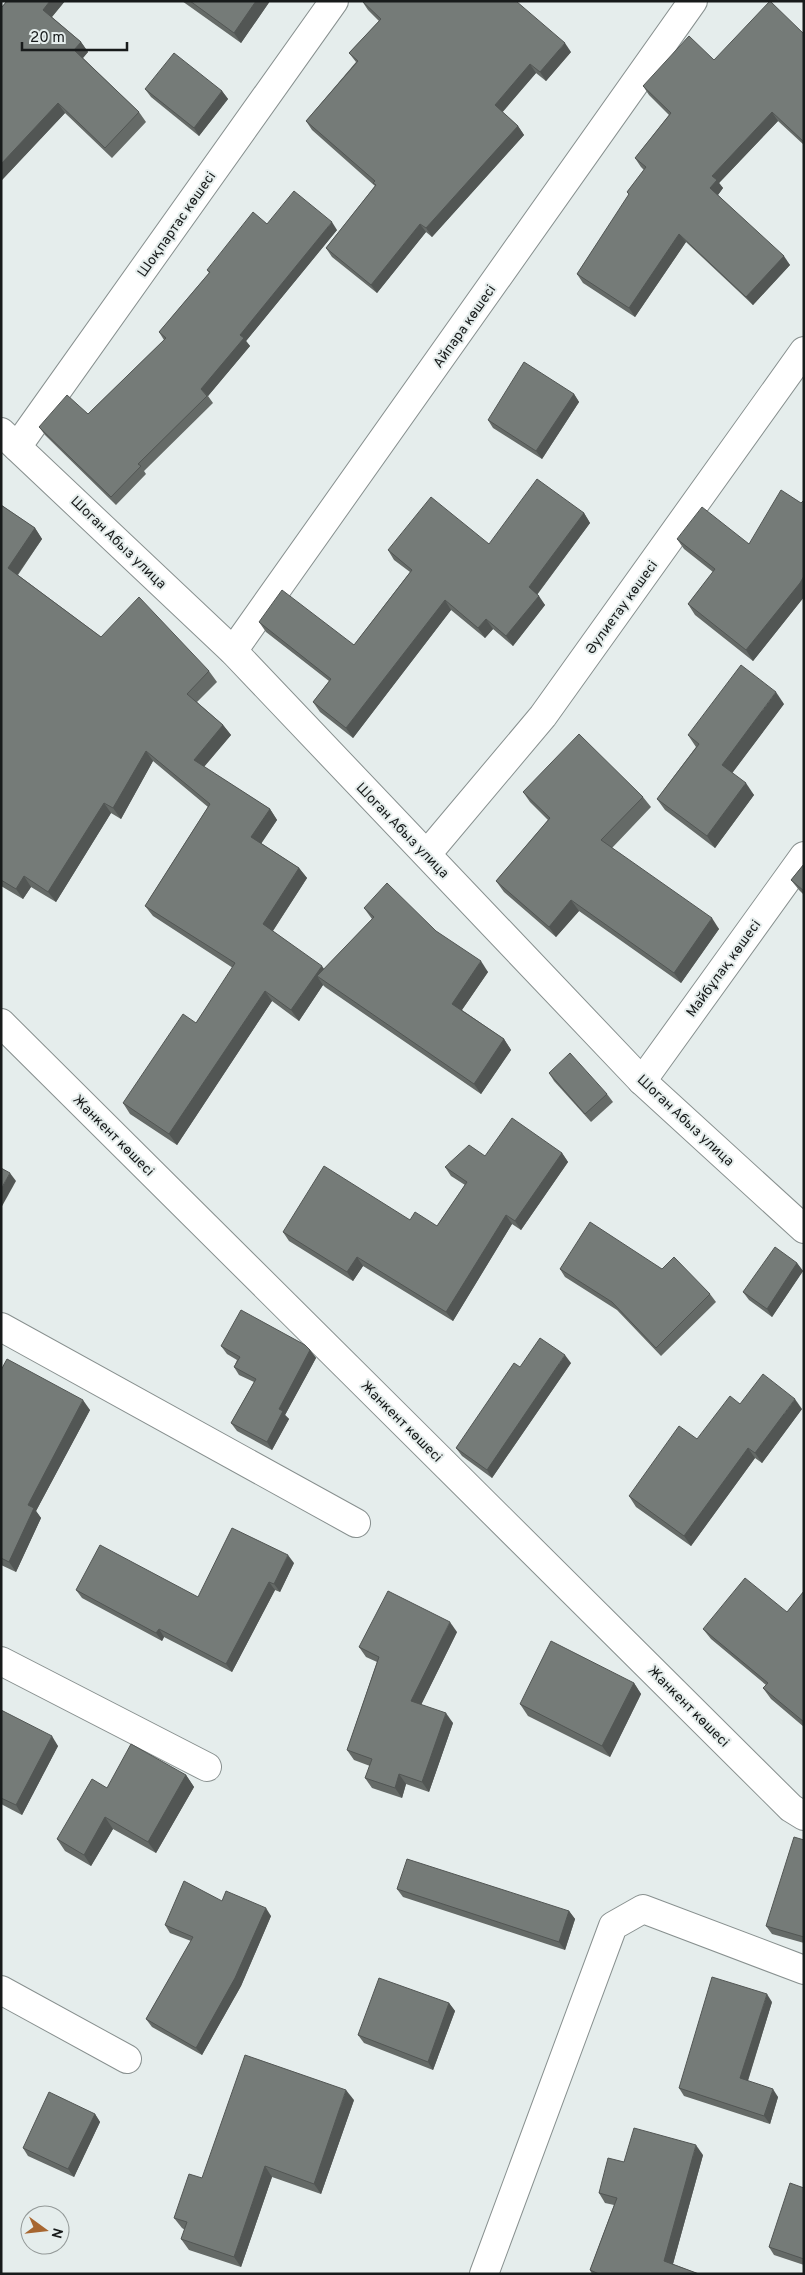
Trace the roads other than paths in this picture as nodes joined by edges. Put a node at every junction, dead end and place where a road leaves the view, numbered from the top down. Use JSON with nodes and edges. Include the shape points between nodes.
{"nodes":[{"id":1,"x":334,"y":1,"type":"edge"},
{"id":2,"x":693,"y":1,"type":"edge"},
{"id":3,"x":804,"y":351,"type":"edge"},
{"id":4,"x":9,"y":440,"type":"edge"},
{"id":5,"x":233,"y":651,"type":"junction"},
{"id":6,"x":427,"y":854,"type":"junction"},
{"id":7,"x":804,"y":856,"type":"edge"},
{"id":8,"x":1,"y":1023,"type":"edge"},
{"id":9,"x":642,"y":1081,"type":"junction"},
{"id":10,"x":804,"y":1229,"type":"edge"},
{"id":11,"x":1,"y":1327,"type":"edge"},
{"id":12,"x":356,"y":1523,"type":"dead end"},
{"id":13,"x":1,"y":1661,"type":"edge"},
{"id":14,"x":207,"y":1767,"type":"dead end"},
{"id":15,"x":804,"y":1816,"type":"edge"},
{"id":16,"x":804,"y":1970,"type":"edge"},
{"id":17,"x":1,"y":1990,"type":"edge"},
{"id":18,"x":128,"y":2059,"type":"dead end"},
{"id":19,"x":484,"y":2274,"type":"edge"}],
"edges":[{"from":1,"to":4,"type":"street","name":"Шоқпартас көшесі"},
{"from":2,"to":5,"type":"street","name":"Айпара көшесі"},
{"from":3,"to":6,"type":"street","name":"Әулиетау көшесі","via":[[543,716]]},
{"from":4,"to":5,"type":"street","name":"Шоган Абыз улица"},
{"from":5,"to":6,"type":"street","name":"Шоган Абыз улица"},
{"from":6,"to":9,"type":"street","name":"Шоган Абыз улица"},
{"from":7,"to":9,"type":"street","name":"Майбұлақ көшесі"},
{"from":8,"to":15,"type":"street","name":"Жанкент көшесі","via":[[791,1808]]},
{"from":9,"to":10,"type":"street","name":"Шоган Абыз улица"},
{"from":11,"to":12,"type":"street"},
{"from":13,"to":14,"type":"street"},
{"from":16,"to":19,"type":"street","via":[[642,1909],[613,1926]]},
{"from":17,"to":18,"type":"street"}]}
